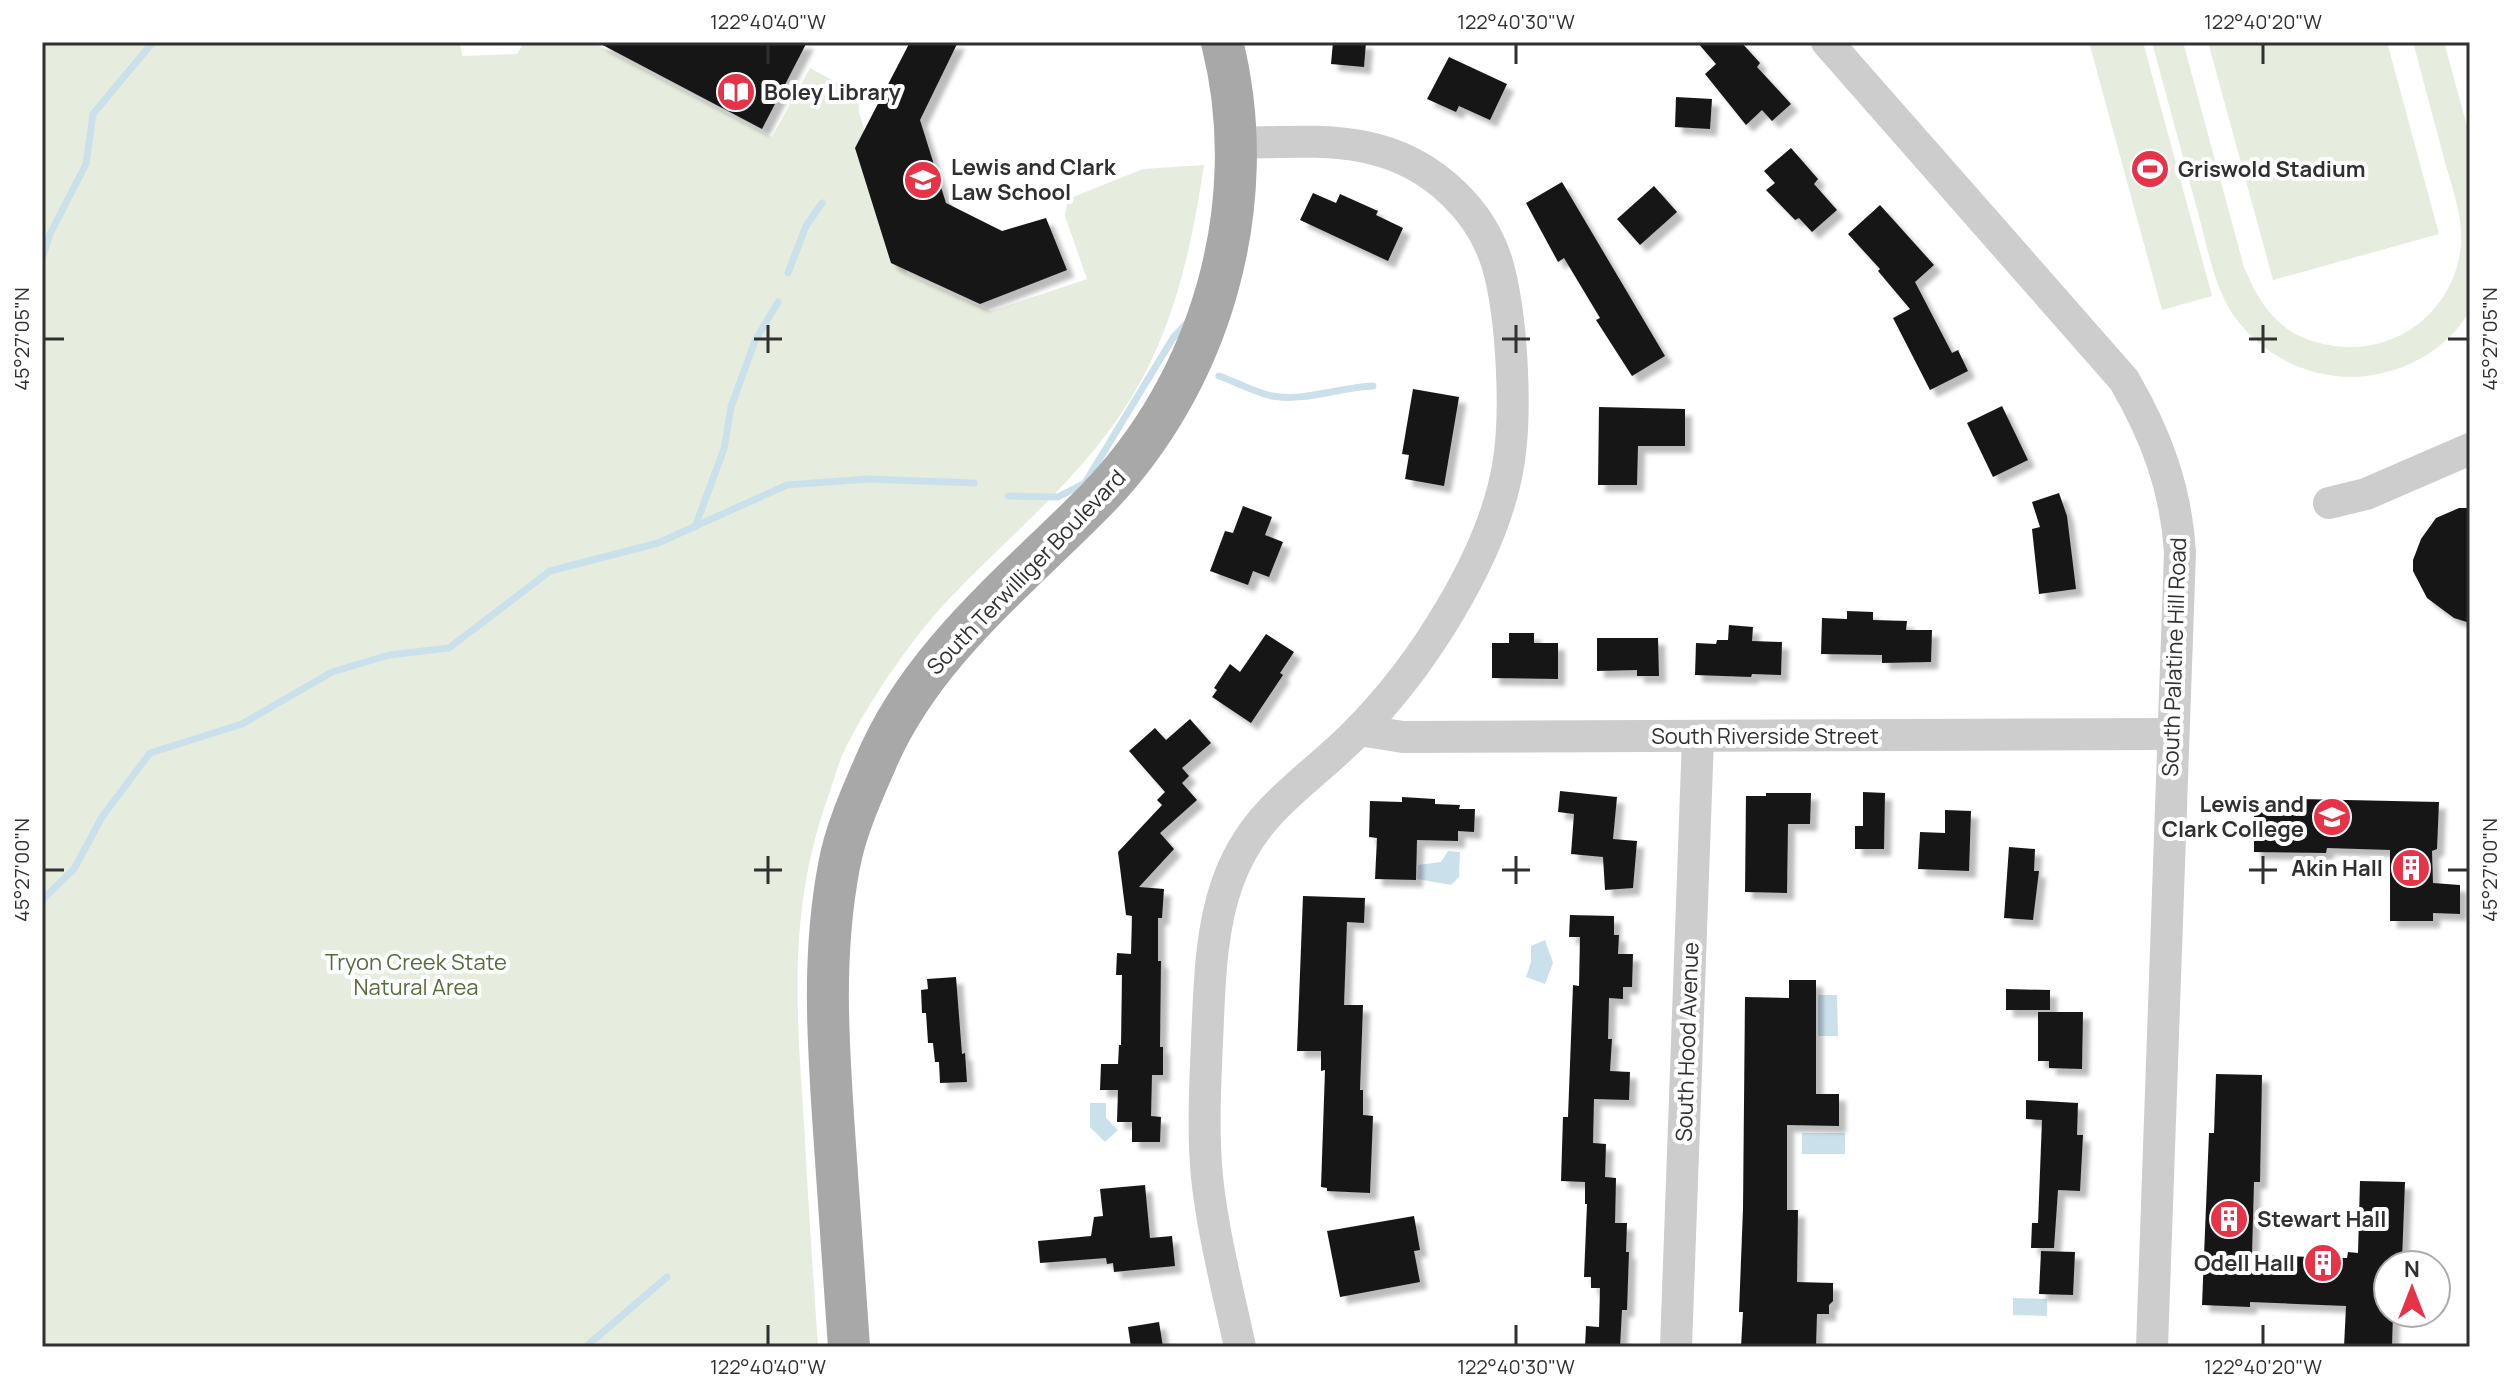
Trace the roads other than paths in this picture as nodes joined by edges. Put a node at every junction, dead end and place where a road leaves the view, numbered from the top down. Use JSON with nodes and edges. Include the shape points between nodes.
{"nodes":[{"id":1,"x":1222,"y":42,"type":"edge"},
{"id":2,"x":1827,"y":42,"type":"edge"},
{"id":3,"x":1234,"y":143,"type":"junction"},
{"id":4,"x":2470,"y":449,"type":"edge"},
{"id":5,"x":2329,"y":503,"type":"dead end"},
{"id":6,"x":1359,"y":730,"type":"junction"},
{"id":7,"x":2172,"y":734,"type":"junction"},
{"id":8,"x":1698,"y":737,"type":"junction"},
{"id":9,"x":849,"y":1347,"type":"edge"},
{"id":10,"x":1240,"y":1347,"type":"edge"},
{"id":11,"x":1676,"y":1347,"type":"edge"},
{"id":12,"x":2152,"y":1347,"type":"edge"}],
"edges":[{"from":1,"to":3,"type":"main road","name":"South Terwilliger Boulevard"},
{"from":2,"to":7,"type":"street","name":"South Palatine Hill Road","via":[[2104,355],[2143,413],[2165,464],[2179,533]]},
{"from":3,"to":6,"type":"street","via":[[1354,144],[1411,162],[1441,182],[1475,218],[1491,245],[1503,286],[1511,434],[1508,467],[1488,533],[1429,642]]},
{"from":3,"to":9,"type":"main road","name":"South Terwilliger Boulevard","via":[[1222,273],[1177,390],[1125,468],[984,609],[926,676],[876,760],[840,862],[828,939],[827,1015]]},
{"from":4,"to":5,"type":"street","via":[[2366,494]]},
{"from":6,"to":8,"type":"street","name":"South Riverside Street","via":[[1403,737]]},
{"from":6,"to":10,"type":"street","via":[[1255,826],[1233,866],[1214,939],[1205,1153]]},
{"from":7,"to":8,"type":"street","name":"South Riverside Street"},
{"from":7,"to":12,"type":"street","name":"South Palatine Hill Road"},
{"from":8,"to":11,"type":"street","name":"South Hood Avenue"}]}
